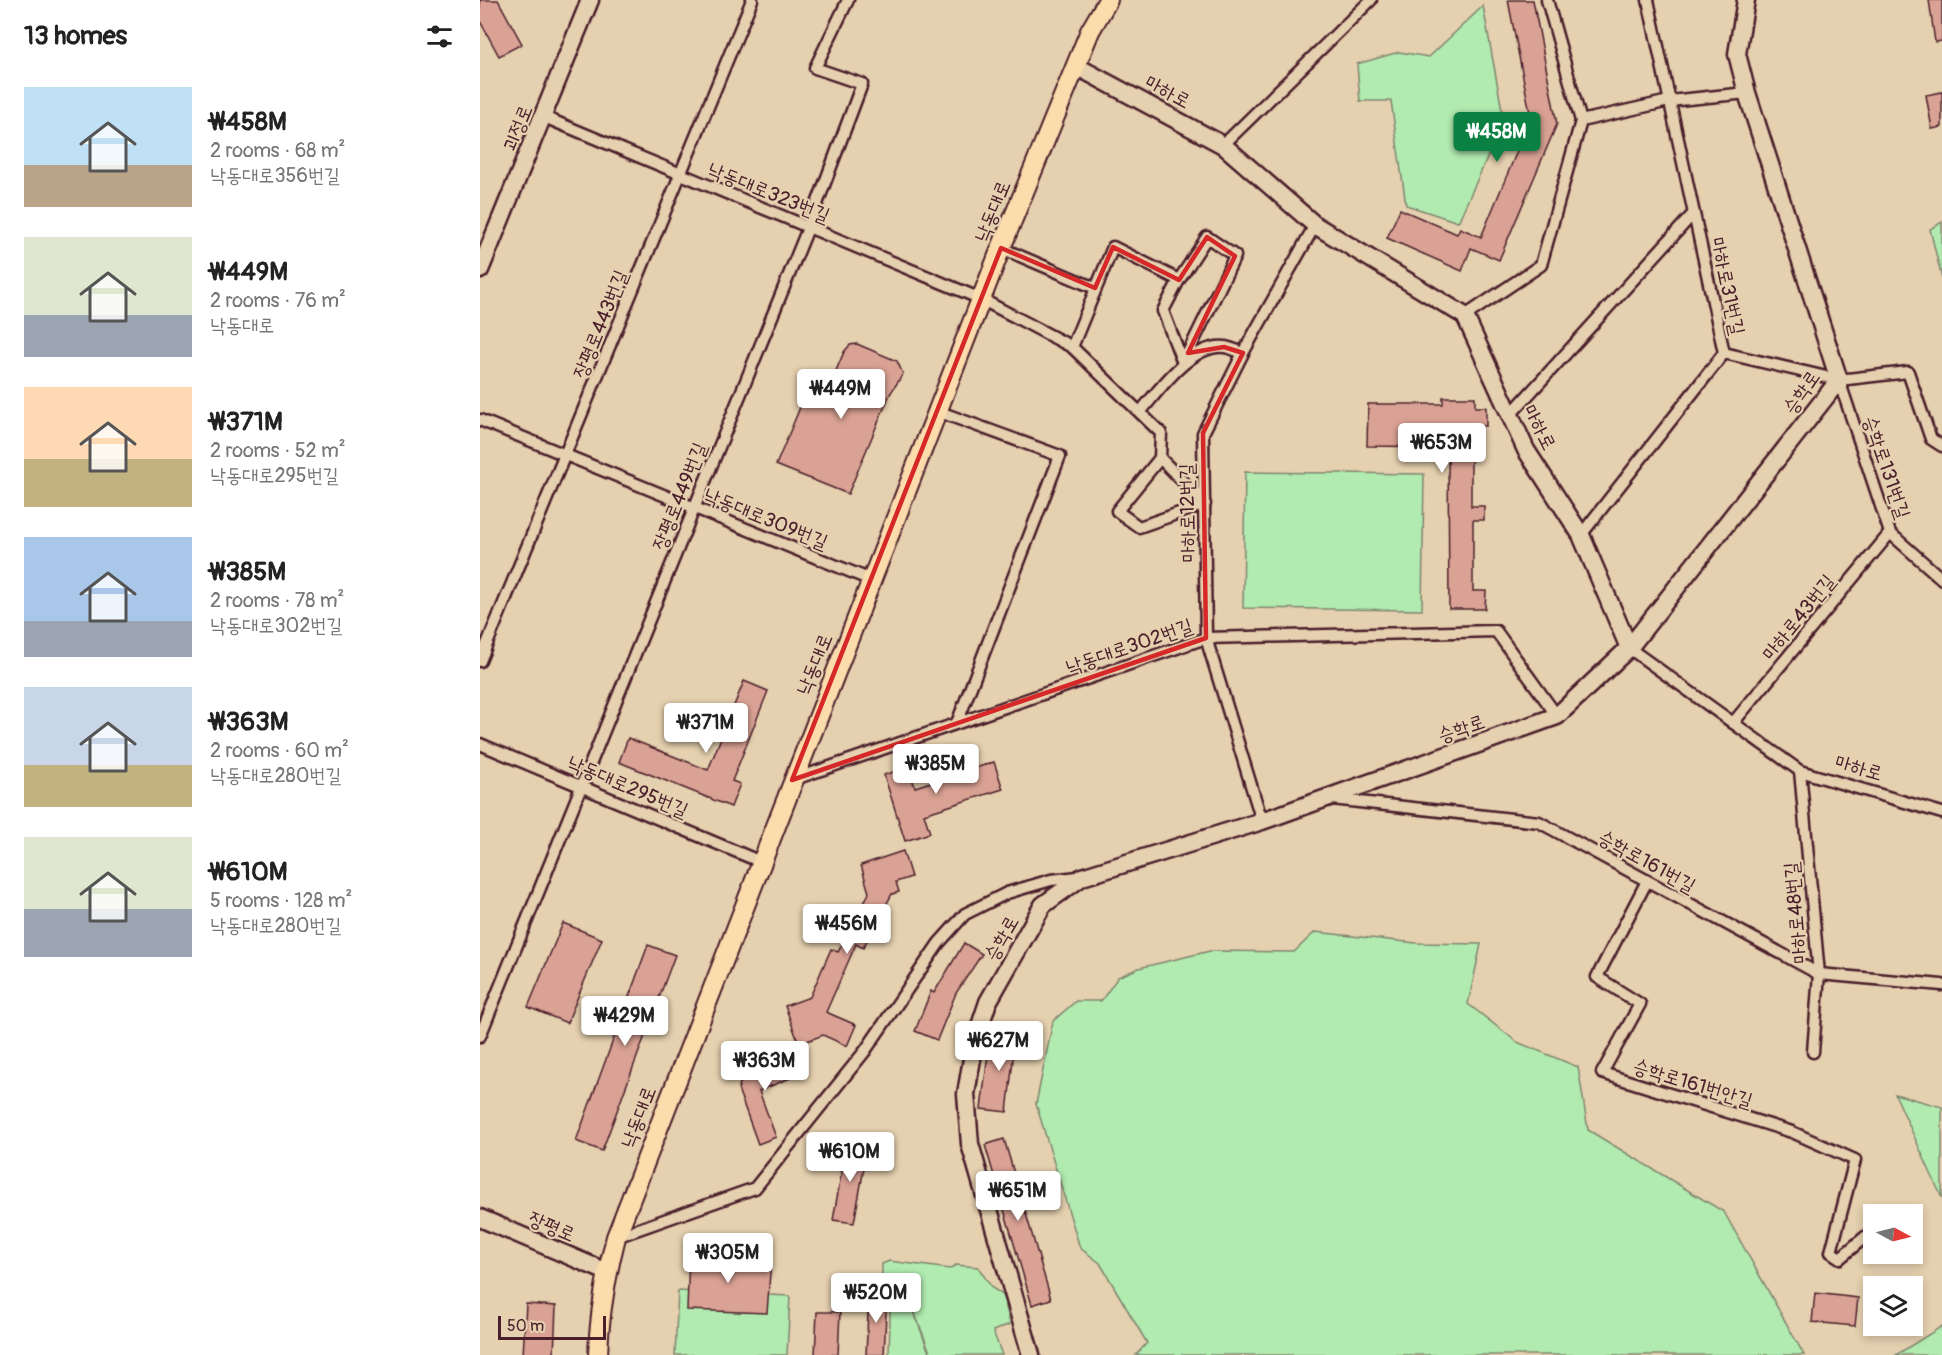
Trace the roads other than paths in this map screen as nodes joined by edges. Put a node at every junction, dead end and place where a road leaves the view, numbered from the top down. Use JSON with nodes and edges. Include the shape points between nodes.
{"nodes":[{"id":1,"x":590,"y":0,"type":"edge"},
{"id":2,"x":752,"y":0,"type":"edge"},
{"id":3,"x":848,"y":0,"type":"edge"},
{"id":4,"x":1108,"y":0,"type":"edge"},
{"id":5,"x":1371,"y":0,"type":"edge"},
{"id":6,"x":1547,"y":0,"type":"edge"},
{"id":7,"x":1648,"y":0,"type":"edge"},
{"id":8,"x":1746,"y":0,"type":"edge"},
{"id":9,"x":1076,"y":66,"type":"junction"},
{"id":10,"x":1747,"y":93,"type":"junction"},
{"id":11,"x":1668,"y":101,"type":"junction"},
{"id":12,"x":544,"y":117,"type":"junction"},
{"id":13,"x":1581,"y":121,"type":"junction"},
{"id":14,"x":1223,"y":145,"type":"junction"},
{"id":15,"x":680,"y":175,"type":"junction"},
{"id":16,"x":1693,"y":214,"type":"junction"},
{"id":17,"x":1315,"y":225,"type":"junction"},
{"id":18,"x":808,"y":228,"type":"junction"},
{"id":19,"x":1001,"y":248,"type":"junction"},
{"id":20,"x":480,"y":270,"type":"edge"},
{"id":21,"x":1179,"y":280,"type":"junction"},
{"id":22,"x":1095,"y":288,"type":"junction"},
{"id":23,"x":981,"y":299,"type":"junction"},
{"id":24,"x":1465,"y":316,"type":"junction"},
{"id":25,"x":1072,"y":346,"type":"junction"},
{"id":26,"x":1243,"y":353,"type":"junction"},
{"id":27,"x":1724,"y":353,"type":"junction"},
{"id":28,"x":1183,"y":363,"type":"junction"},
{"id":29,"x":1839,"y":380,"type":"junction"},
{"id":30,"x":937,"y":411,"type":"junction"},
{"id":31,"x":1141,"y":411,"type":"junction"},
{"id":32,"x":1510,"y":415,"type":"junction"},
{"id":33,"x":480,"y":420,"type":"edge"},
{"id":34,"x":1942,"y":446,"type":"edge"},
{"id":35,"x":565,"y":455,"type":"junction"},
{"id":36,"x":1160,"y":458,"type":"junction"},
{"id":37,"x":1205,"y":504,"type":"junction"},
{"id":38,"x":693,"y":507,"type":"junction"},
{"id":39,"x":1890,"y":533,"type":"junction"},
{"id":40,"x":1581,"y":535,"type":"junction"},
{"id":41,"x":1942,"y":579,"type":"edge"},
{"id":42,"x":871,"y":580,"type":"junction"},
{"id":43,"x":1206,"y":638,"type":"junction"},
{"id":44,"x":1629,"y":648,"type":"junction"},
{"id":45,"x":480,"y":661,"type":"edge"},
{"id":46,"x":1557,"y":716,"type":"junction"},
{"id":47,"x":957,"y":723,"type":"junction"},
{"id":48,"x":1733,"y":723,"type":"junction"},
{"id":49,"x":480,"y":744,"type":"edge"},
{"id":50,"x":1800,"y":771,"type":"junction"},
{"id":51,"x":792,"y":780,"type":"junction"},
{"id":52,"x":582,"y":786,"type":"junction"},
{"id":53,"x":1325,"y":798,"type":"junction"},
{"id":54,"x":1942,"y":813,"type":"edge"},
{"id":55,"x":1262,"y":821,"type":"junction"},
{"id":56,"x":761,"y":862,"type":"junction"},
{"id":57,"x":1082,"y":877,"type":"junction"},
{"id":58,"x":1647,"y":881,"type":"junction"},
{"id":59,"x":1819,"y":974,"type":"junction"},
{"id":60,"x":1942,"y":985,"type":"edge"},
{"id":61,"x":480,"y":1036,"type":"edge"},
{"id":62,"x":1813,"y":1052,"type":"dead end"},
{"id":63,"x":480,"y":1218,"type":"edge"},
{"id":64,"x":616,"y":1237,"type":"junction"},
{"id":65,"x":1863,"y":1239,"type":"edge"},
{"id":66,"x":607,"y":1272,"type":"junction"},
{"id":67,"x":598,"y":1355,"type":"edge"},
{"id":68,"x":1031,"y":1355,"type":"edge"}],
"edges":[{"from":1,"to":12,"type":"street","name":"괴정로"},
{"from":2,"to":15,"type":"street","name":"장평로443번길"},
{"from":3,"to":18,"type":"street","name":"장평로449번길","via":[[815,68],[862,84]]},
{"from":4,"to":9,"type":"main road","name":"낙동대로","via":[[1089,31]]},
{"from":5,"to":14,"type":"street"},
{"from":6,"to":13,"type":"street"},
{"from":7,"to":11,"type":"street","name":"마하로31번길"},
{"from":8,"to":10,"type":"street","name":"승학로","via":[[1737,54]]},
{"from":9,"to":14,"type":"street","name":"마하로"},
{"from":9,"to":19,"type":"main road","name":"낙동대로"},
{"from":10,"to":11,"type":"street"},
{"from":10,"to":29,"type":"street","name":"승학로"},
{"from":11,"to":13,"type":"street"},
{"from":11,"to":16,"type":"street","name":"마하로31번길"},
{"from":12,"to":15,"type":"street","name":"낙동대로323번길"},
{"from":12,"to":20,"type":"street","name":"괴정로"},
{"from":13,"to":24,"type":"street","via":[[1541,265]]},
{"from":14,"to":17,"type":"street","name":"마하로"},
{"from":15,"to":18,"type":"street","name":"낙동대로323번길"},
{"from":15,"to":35,"type":"street","name":"장평로443번길"},
{"from":16,"to":27,"type":"street","name":"마하로31번길"},
{"from":16,"to":32,"type":"street"},
{"from":17,"to":24,"type":"street","name":"마하로"},
{"from":17,"to":26,"type":"street","name":"마하로12번길"},
{"from":18,"to":23,"type":"street","name":"낙동대로323번길"},
{"from":18,"to":38,"type":"street","name":"장평로449번길"},
{"from":19,"to":22,"type":"street"},
{"from":19,"to":23,"type":"main road","name":"낙동대로"},
{"from":21,"to":22,"type":"street","via":[[1113,247]]},
{"from":21,"to":28,"type":"street","via":[[1163,311]]},
{"from":21,"to":28,"type":"street","via":[[1207,237],[1235,256]]},
{"from":22,"to":25,"type":"street"},
{"from":23,"to":25,"type":"street","name":"낙동대로323번길"},
{"from":23,"to":30,"type":"main road","name":"낙동대로"},
{"from":24,"to":32,"type":"street","name":"마하로"},
{"from":25,"to":31,"type":"street","name":"낙동대로323번길"},
{"from":26,"to":28,"type":"street","via":[[1215,348]]},
{"from":26,"to":37,"type":"street","name":"마하로12번길","via":[[1203,433]]},
{"from":27,"to":29,"type":"street"},
{"from":27,"to":40,"type":"street","name":"마하로31번길"},
{"from":28,"to":31,"type":"street"},
{"from":29,"to":34,"type":"street","via":[[1908,372],[1931,439]]},
{"from":29,"to":39,"type":"street","name":"승학로131번길"},
{"from":29,"to":44,"type":"street","name":"승학로"},
{"from":30,"to":42,"type":"main road","name":"낙동대로"},
{"from":30,"to":47,"type":"street","via":[[1059,456]]},
{"from":31,"to":36,"type":"street","name":"낙동대로323번길","via":[[1161,432]]},
{"from":32,"to":40,"type":"street","name":"마하로","via":[[1526,450]]},
{"from":33,"to":35,"type":"street","name":"낙동대로309번길"},
{"from":35,"to":38,"type":"street","name":"낙동대로309번길"},
{"from":35,"to":45,"type":"street","name":"장평로443번길"},
{"from":36,"to":37,"type":"street"},
{"from":36,"to":37,"type":"street","via":[[1117,511],[1138,528]]},
{"from":37,"to":43,"type":"street","name":"마하로12번길"},
{"from":38,"to":42,"type":"street","name":"낙동대로309번길"},
{"from":38,"to":52,"type":"street","name":"장평로449번길"},
{"from":39,"to":41,"type":"street","name":"승학로131번길"},
{"from":39,"to":48,"type":"street","name":"마하로43번길"},
{"from":40,"to":44,"type":"street","name":"마하로"},
{"from":42,"to":51,"type":"main road","name":"낙동대로"},
{"from":43,"to":46,"type":"street","name":"낙동대로302번길","via":[[1496,631]]},
{"from":43,"to":47,"type":"street","name":"낙동대로302번길"},
{"from":43,"to":55,"type":"street","name":"마하로12번길"},
{"from":44,"to":46,"type":"street","name":"승학로"},
{"from":44,"to":48,"type":"street","name":"마하로"},
{"from":46,"to":53,"type":"street","name":"승학로"},
{"from":47,"to":51,"type":"street","name":"낙동대로302번길"},
{"from":48,"to":50,"type":"street","name":"마하로"},
{"from":49,"to":52,"type":"street","name":"낙동대로295번길"},
{"from":50,"to":54,"type":"street","name":"마하로"},
{"from":50,"to":59,"type":"street","name":"마하로48번길"},
{"from":51,"to":56,"type":"main road","name":"낙동대로"},
{"from":52,"to":56,"type":"street","name":"낙동대로295번길"},
{"from":52,"to":61,"type":"street","name":"장평로449번길"},
{"from":53,"to":55,"type":"street","name":"승학로"},
{"from":53,"to":58,"type":"street","name":"승학로161번길","via":[[1539,822]]},
{"from":55,"to":57,"type":"street","name":"승학로"},
{"from":56,"to":64,"type":"main road","name":"낙동대로"},
{"from":57,"to":64,"type":"street","via":[[1051,880],[1007,893],[965,914],[939,943],[865,1051],[755,1188]]},
{"from":57,"to":68,"type":"street","name":"승학로","via":[[1044,905],[988,1002],[975,1041],[966,1094],[970,1144]]},
{"from":58,"to":59,"type":"street","name":"승학로161번길"},
{"from":58,"to":65,"type":"street","name":"승학로161번안길","via":[[1597,977],[1640,1004],[1602,1073],[1792,1132],[1855,1160],[1831,1252],[1840,1258]]},
{"from":59,"to":60,"type":"street","name":"승학로161번길"},
{"from":59,"to":62,"type":"street","name":"마하로48번길"},
{"from":63,"to":66,"type":"street","name":"장평로"},
{"from":64,"to":66,"type":"main road","name":"낙동대로"},
{"from":66,"to":67,"type":"main road","name":"낙동대로"}]}
